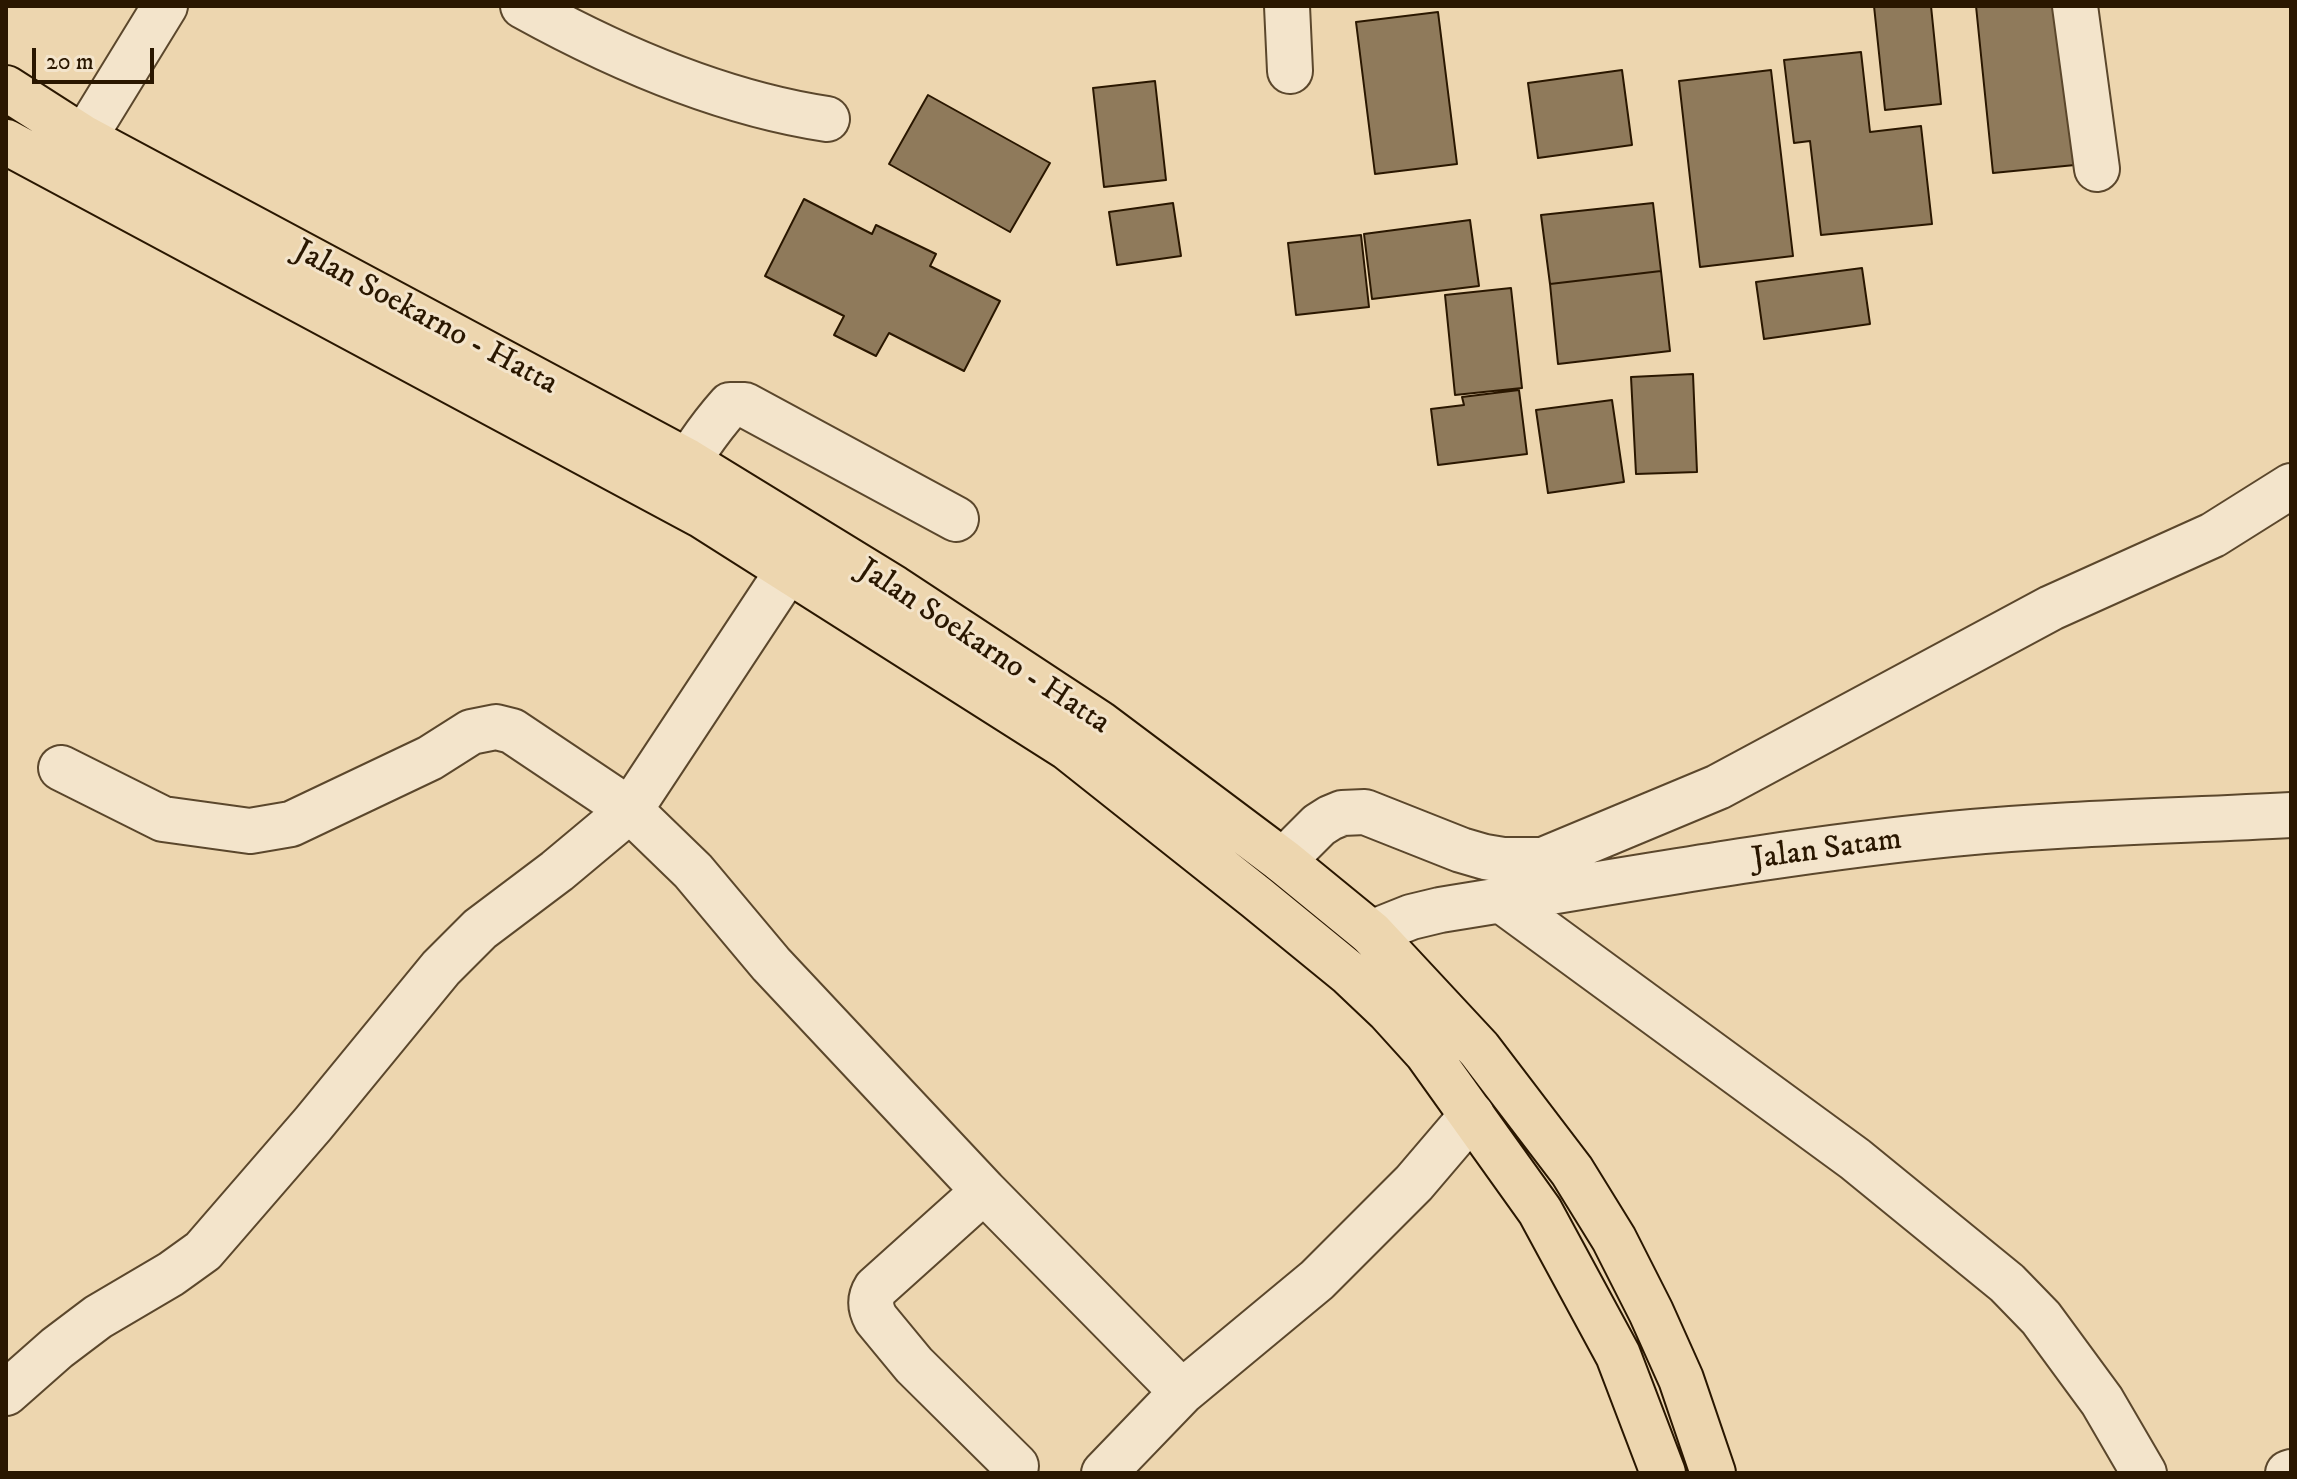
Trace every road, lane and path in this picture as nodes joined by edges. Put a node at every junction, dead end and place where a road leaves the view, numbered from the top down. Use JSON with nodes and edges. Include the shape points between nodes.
{"nodes":[{"id":1,"x":165,"y":6,"type":"edge"},
{"id":2,"x":523,"y":6,"type":"edge"},
{"id":3,"x":1287,"y":6,"type":"edge"},
{"id":4,"x":2075,"y":6,"type":"edge"},
{"id":5,"x":1290,"y":71,"type":"dead end"},
{"id":6,"x":6,"y":88,"type":"edge"},
{"id":7,"x":827,"y":119,"type":"dead end"},
{"id":8,"x":84,"y":138,"type":"junction"},
{"id":9,"x":6,"y":142,"type":"edge"},
{"id":10,"x":2097,"y":169,"type":"dead end"},
{"id":11,"x":677,"y":479,"type":"junction"},
{"id":12,"x":2291,"y":486,"type":"edge"},
{"id":13,"x":956,"y":519,"type":"dead end"},
{"id":14,"x":801,"y":554,"type":"junction"},
{"id":15,"x":61,"y":768,"type":"dead end"},
{"id":16,"x":630,"y":810,"type":"junction"},
{"id":17,"x":2291,"y":815,"type":"edge"},
{"id":18,"x":1283,"y":861,"type":"junction"},
{"id":19,"x":1501,"y":900,"type":"junction"},
{"id":20,"x":1371,"y":933,"type":"junction"},
{"id":21,"x":1472,"y":1115,"type":"junction"},
{"id":22,"x":984,"y":1191,"type":"junction"},
{"id":23,"x":1182,"y":1392,"type":"junction"},
{"id":24,"x":6,"y":1393,"type":"edge"},
{"id":25,"x":1016,"y":1466,"type":"dead end"},
{"id":26,"x":1104,"y":1473,"type":"edge"},
{"id":27,"x":1663,"y":1473,"type":"edge"},
{"id":28,"x":1713,"y":1473,"type":"edge"},
{"id":29,"x":2144,"y":1473,"type":"edge"}],
"edges":[{"from":1,"to":8,"type":"street"},
{"from":2,"to":7,"type":"street","via":[[586,41],[697,85],[791,114]]},
{"from":3,"to":5,"type":"street"},
{"from":4,"to":10,"type":"street"},
{"from":6,"to":8,"type":"highway","name":"Jalan Soekarno - Hatta"},
{"from":8,"to":11,"type":"highway","name":"Jalan Soekarno - Hatta"},
{"from":9,"to":11,"type":"highway","name":"Jalan Soekarno - Hatta"},
{"from":11,"to":13,"type":"street","via":[[730,405],[745,405]]},
{"from":11,"to":14,"type":"highway","name":"Jalan Soekarno - Hatta"},
{"from":12,"to":18,"type":"street","via":[[2213,535],[2051,608],[1718,787],[1543,860],[1485,857],[1365,812],[1330,818]]},
{"from":14,"to":16,"type":"street"},
{"from":14,"to":18,"type":"highway","name":"Jalan Soekarno - Hatta","via":[[894,588],[1099,723]]},
{"from":14,"to":21,"type":"highway","name":"Jalan Soekarno - Hatta","via":[[1068,748],[1350,974],[1427,1053]]},
{"from":15,"to":16,"type":"street","via":[[163,819],[238,830],[272,829],[430,758],[471,732],[496,727],[512,731]]},
{"from":16,"to":22,"type":"street","via":[[693,871],[771,964]]},
{"from":16,"to":24,"type":"street","via":[[480,929],[441,968],[203,1251],[98,1317]]},
{"from":17,"to":19,"type":"street","name":"Jalan Satam","via":[[1952,834]]},
{"from":18,"to":20,"type":"highway","name":"Jalan Soekarno - Hatta"},
{"from":19,"to":20,"type":"street","name":"Jalan Satam","via":[[1423,914]]},
{"from":19,"to":29,"type":"street","via":[[1855,1159],[2007,1283],[2085,1377]]},
{"from":20,"to":28,"type":"highway","name":"Jalan Soekarno - Hatta","via":[[1479,1049],[1572,1171],[1651,1312]]},
{"from":21,"to":23,"type":"street","via":[[1414,1183],[1317,1280]]},
{"from":21,"to":27,"type":"highway","name":"Jalan Soekarno - Hatta","via":[[1540,1211],[1583,1288],[1618,1355]]},
{"from":22,"to":23,"type":"street"},
{"from":22,"to":25,"type":"street","via":[[876,1288],[872,1310],[914,1365]]},
{"from":23,"to":26,"type":"street"}]}
